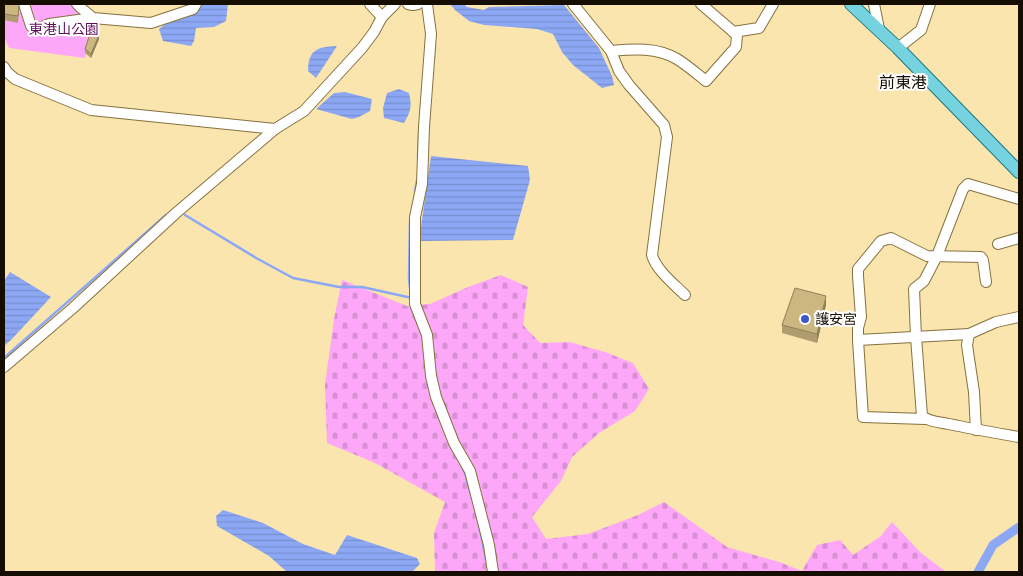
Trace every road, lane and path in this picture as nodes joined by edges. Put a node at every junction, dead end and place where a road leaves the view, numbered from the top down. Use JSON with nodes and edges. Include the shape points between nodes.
{"nodes":[{"id":1,"x":24,"y":4,"type":"edge"},
{"id":2,"x":77,"y":4,"type":"edge"},
{"id":3,"x":196,"y":4,"type":"edge"},
{"id":4,"x":370,"y":4,"type":"edge"},
{"id":5,"x":395,"y":4,"type":"edge"},
{"id":6,"x":408,"y":4,"type":"edge"},
{"id":7,"x":418,"y":4,"type":"edge"},
{"id":8,"x":428,"y":4,"type":"edge"},
{"id":9,"x":573,"y":4,"type":"edge"},
{"id":10,"x":701,"y":4,"type":"edge"},
{"id":11,"x":772,"y":4,"type":"edge"},
{"id":12,"x":852,"y":4,"type":"edge"},
{"id":13,"x":874,"y":4,"type":"edge"},
{"id":14,"x":930,"y":4,"type":"edge"},
{"id":15,"x":382,"y":17,"type":"junction"},
{"id":16,"x":93,"y":18,"type":"junction"},
{"id":17,"x":879,"y":29,"type":"junction"},
{"id":18,"x":733,"y":32,"type":"junction"},
{"id":19,"x":898,"y":48,"type":"junction"},
{"id":20,"x":611,"y":51,"type":"junction"},
{"id":21,"x":4,"y":67,"type":"edge"},
{"id":22,"x":275,"y":129,"type":"junction"},
{"id":23,"x":1019,"y":172,"type":"edge"},
{"id":24,"x":1019,"y":199,"type":"edge"},
{"id":25,"x":1019,"y":238,"type":"edge"},
{"id":26,"x":998,"y":244,"type":"dead end"},
{"id":27,"x":937,"y":256,"type":"junction"},
{"id":28,"x":986,"y":282,"type":"dead end"},
{"id":29,"x":685,"y":296,"type":"dead end"},
{"id":30,"x":1019,"y":318,"type":"edge"},
{"id":31,"x":969,"y":334,"type":"junction"},
{"id":32,"x":916,"y":337,"type":"junction"},
{"id":33,"x":858,"y":340,"type":"junction"},
{"id":34,"x":4,"y":367,"type":"edge"},
{"id":35,"x":925,"y":419,"type":"junction"},
{"id":36,"x":976,"y":430,"type":"junction"},
{"id":37,"x":1019,"y":437,"type":"edge"},
{"id":38,"x":493,"y":572,"type":"edge"}],
"edges":[{"from":1,"to":16,"type":"street","via":[[31,26],[40,28]]},
{"from":2,"to":16,"type":"street"},
{"from":3,"to":16,"type":"street","via":[[192,9],[151,23]]},
{"from":4,"to":15,"type":"street"},
{"from":5,"to":15,"type":"street"},
{"from":6,"to":7,"type":"street"},
{"from":8,"to":38,"type":"street","via":[[431,34],[422,184],[415,217],[415,304],[426,335],[430,376],[436,397],[470,471]]},
{"from":9,"to":20,"type":"street"},
{"from":10,"to":18,"type":"street"},
{"from":11,"to":18,"type":"street","via":[[759,28]]},
{"from":12,"to":17,"type":"main road"},
{"from":13,"to":17,"type":"street"},
{"from":14,"to":19,"type":"street","via":[[921,30]]},
{"from":15,"to":22,"type":"street","via":[[362,48],[304,111]]},
{"from":17,"to":19,"type":"main road"},
{"from":18,"to":20,"type":"street","via":[[737,35],[736,47],[706,81],[677,59],[659,52],[639,49]]},
{"from":19,"to":23,"type":"main road"},
{"from":20,"to":29,"type":"street","via":[[629,85],[664,125],[667,137],[652,255]]},
{"from":21,"to":22,"type":"street","via":[[15,79],[91,110]]},
{"from":22,"to":34,"type":"street"},
{"from":24,"to":27,"type":"street","via":[[968,184],[963,189]]},
{"from":25,"to":26,"type":"street"},
{"from":27,"to":28,"type":"street","via":[[981,257]]},
{"from":27,"to":32,"type":"street","via":[[924,282],[914,289]]},
{"from":27,"to":33,"type":"street","via":[[927,256],[891,238],[881,241],[858,269],[861,317]]},
{"from":30,"to":31,"type":"street","via":[[996,322]]},
{"from":31,"to":32,"type":"street"},
{"from":31,"to":36,"type":"street","via":[[967,345]]},
{"from":32,"to":33,"type":"street"},
{"from":32,"to":35,"type":"street","via":[[922,416]]},
{"from":33,"to":35,"type":"street","via":[[863,417]]},
{"from":35,"to":36,"type":"street"},
{"from":36,"to":37,"type":"street"}]}
